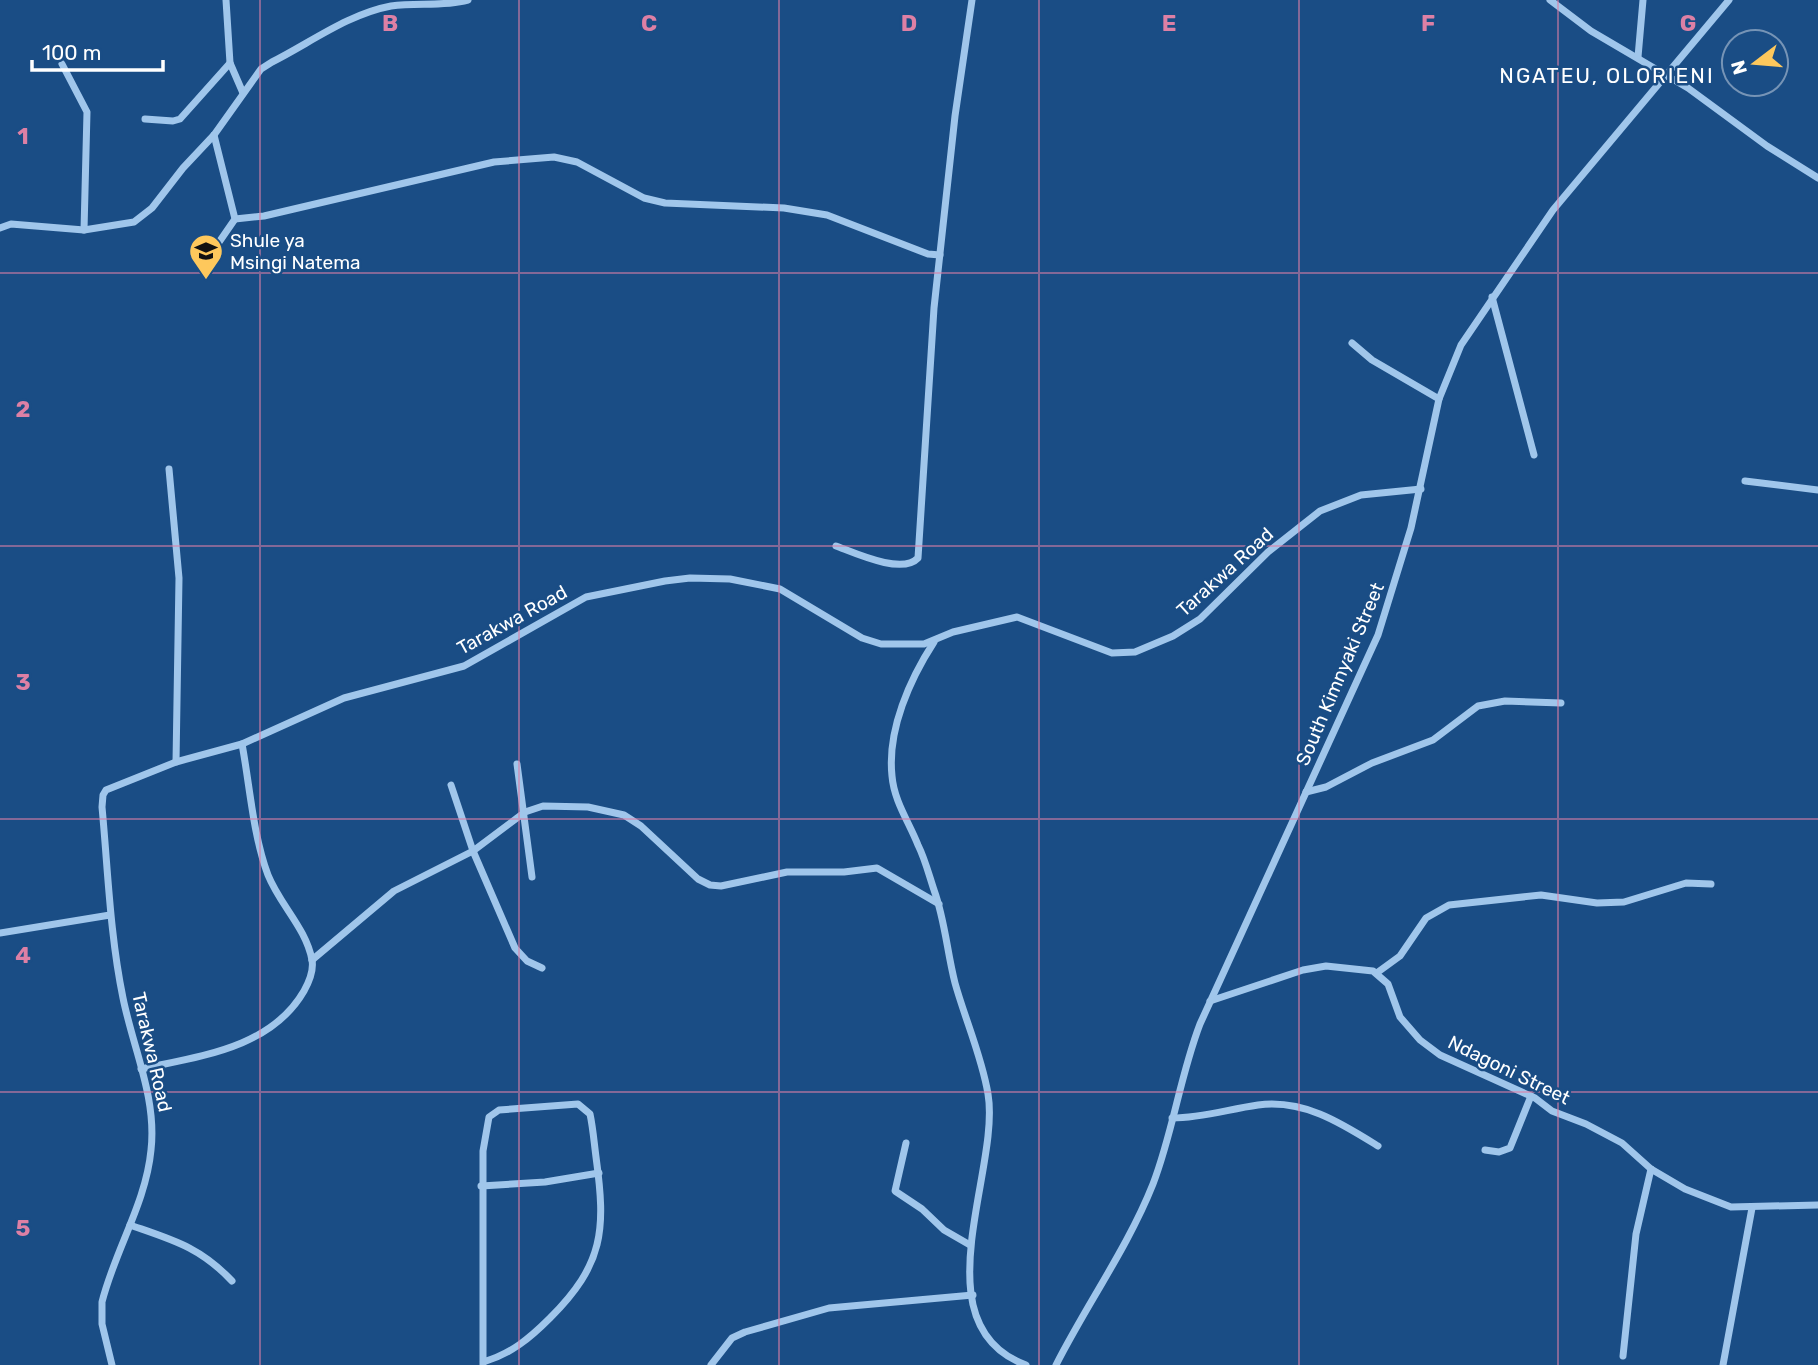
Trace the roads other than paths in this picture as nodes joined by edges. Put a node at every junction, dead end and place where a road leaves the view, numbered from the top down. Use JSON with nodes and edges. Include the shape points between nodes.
{"nodes":[{"id":1,"x":226,"y":0,"type":"edge"},
{"id":2,"x":466,"y":0,"type":"edge"},
{"id":3,"x":972,"y":0,"type":"edge"},
{"id":4,"x":1550,"y":0,"type":"edge"},
{"id":5,"x":1643,"y":0,"type":"edge"},
{"id":6,"x":1729,"y":0,"type":"edge"},
{"id":7,"x":1638,"y":57,"type":"junction"},
{"id":8,"x":230,"y":63,"type":"junction"},
{"id":9,"x":62,"y":64,"type":"dead end"},
{"id":10,"x":1669,"y":75,"type":"junction"},
{"id":11,"x":243,"y":93,"type":"junction"},
{"id":12,"x":145,"y":119,"type":"dead end"},
{"id":13,"x":214,"y":135,"type":"junction"},
{"id":14,"x":1818,"y":178,"type":"edge"},
{"id":15,"x":235,"y":219,"type":"junction"},
{"id":16,"x":0,"y":228,"type":"edge"},
{"id":17,"x":84,"y":230,"type":"junction"},
{"id":18,"x":940,"y":256,"type":"junction"},
{"id":19,"x":206,"y":261,"type":"dead end"},
{"id":20,"x":1492,"y":297,"type":"junction"},
{"id":21,"x":1352,"y":343,"type":"dead end"},
{"id":22,"x":1439,"y":399,"type":"junction"},
{"id":23,"x":1534,"y":455,"type":"dead end"},
{"id":24,"x":170,"y":469,"type":"dead end"},
{"id":25,"x":1745,"y":481,"type":"dead end"},
{"id":26,"x":1421,"y":489,"type":"junction"},
{"id":27,"x":1818,"y":491,"type":"edge"},
{"id":28,"x":836,"y":546,"type":"dead end"},
{"id":29,"x":934,"y":641,"type":"junction"},
{"id":30,"x":1561,"y":703,"type":"dead end"},
{"id":31,"x":242,"y":744,"type":"junction"},
{"id":32,"x":176,"y":762,"type":"junction"},
{"id":33,"x":517,"y":764,"type":"dead end"},
{"id":34,"x":451,"y":785,"type":"dead end"},
{"id":35,"x":1306,"y":792,"type":"junction"},
{"id":36,"x":524,"y":812,"type":"junction"},
{"id":37,"x":473,"y":851,"type":"junction"},
{"id":38,"x":532,"y":877,"type":"dead end"},
{"id":39,"x":1711,"y":884,"type":"dead end"},
{"id":40,"x":940,"y":905,"type":"junction"},
{"id":41,"x":110,"y":915,"type":"junction"},
{"id":42,"x":0,"y":933,"type":"edge"},
{"id":43,"x":312,"y":960,"type":"junction"},
{"id":44,"x":542,"y":968,"type":"dead end"},
{"id":45,"x":1378,"y":972,"type":"junction"},
{"id":46,"x":1209,"y":1001,"type":"junction"},
{"id":47,"x":141,"y":1069,"type":"junction"},
{"id":48,"x":1531,"y":1096,"type":"junction"},
{"id":49,"x":1172,"y":1118,"type":"junction"},
{"id":50,"x":906,"y":1143,"type":"dead end"},
{"id":51,"x":1378,"y":1146,"type":"dead end"},
{"id":52,"x":1485,"y":1150,"type":"dead end"},
{"id":53,"x":1651,"y":1169,"type":"junction"},
{"id":54,"x":598,"y":1173,"type":"junction"},
{"id":55,"x":481,"y":1186,"type":"junction"},
{"id":56,"x":1818,"y":1205,"type":"edge"},
{"id":57,"x":1752,"y":1208,"type":"junction"},
{"id":58,"x":130,"y":1225,"type":"junction"},
{"id":59,"x":970,"y":1245,"type":"junction"},
{"id":60,"x":232,"y":1281,"type":"dead end"},
{"id":61,"x":973,"y":1295,"type":"junction"},
{"id":62,"x":1623,"y":1356,"type":"dead end"},
{"id":63,"x":483,"y":1364,"type":"edge"},
{"id":64,"x":112,"y":1365,"type":"edge"},
{"id":65,"x":711,"y":1365,"type":"edge"},
{"id":66,"x":1026,"y":1365,"type":"edge"},
{"id":67,"x":1056,"y":1365,"type":"edge"},
{"id":68,"x":1723,"y":1365,"type":"edge"}],
"edges":[{"from":1,"to":8,"type":"street"},
{"from":2,"to":11,"type":"street","via":[[436,6],[391,6],[342,23],[261,69]]},
{"from":3,"to":18,"type":"street"},
{"from":4,"to":7,"type":"street","via":[[1591,31]]},
{"from":5,"to":7,"type":"street"},
{"from":6,"to":10,"type":"street","name":"South Kimnyaki Street"},
{"from":7,"to":10,"type":"street"},
{"from":8,"to":11,"type":"street"},
{"from":8,"to":12,"type":"street","via":[[180,118]]},
{"from":9,"to":17,"type":"street","via":[[87,112]]},
{"from":10,"to":14,"type":"street"},
{"from":10,"to":20,"type":"street","name":"South Kimnyaki Street","via":[[1553,210]]},
{"from":11,"to":13,"type":"street"},
{"from":13,"to":15,"type":"street"},
{"from":13,"to":17,"type":"street","via":[[152,208],[134,222]]},
{"from":15,"to":18,"type":"street","via":[[494,162],[554,157],[578,162],[644,198],[805,210]]},
{"from":15,"to":19,"type":"street"},
{"from":16,"to":17,"type":"street","via":[[11,224]]},
{"from":18,"to":28,"type":"street","via":[[918,558],[909,564],[888,563]]},
{"from":20,"to":22,"type":"street","name":"South Kimnyaki Street","via":[[1461,345]]},
{"from":20,"to":23,"type":"street"},
{"from":21,"to":22,"type":"street"},
{"from":22,"to":26,"type":"street","name":"South Kimnyaki Street"},
{"from":24,"to":32,"type":"street","via":[[179,578]]},
{"from":25,"to":27,"type":"street"},
{"from":26,"to":29,"type":"street","name":"Tarakwa Road","via":[[1361,495],[1320,511],[1268,552],[1200,619],[1135,652],[1112,653],[1017,617],[962,629]]},
{"from":26,"to":35,"type":"street","name":"South Kimnyaki Street","via":[[1382,622]]},
{"from":29,"to":31,"type":"street","name":"Tarakwa Road","via":[[881,644],[862,638],[800,599],[756,582],[665,581],[586,597],[464,666],[344,698]]},
{"from":29,"to":40,"type":"street","via":[[902,710],[892,776]]},
{"from":30,"to":35,"type":"street","via":[[1505,701],[1478,706],[1444,734],[1326,788]]},
{"from":31,"to":32,"type":"street","name":"Tarakwa Road"},
{"from":31,"to":43,"type":"street","via":[[268,874]]},
{"from":32,"to":41,"type":"street","name":"Tarakwa Road","via":[[114,785],[103,795]]},
{"from":33,"to":36,"type":"street"},
{"from":34,"to":37,"type":"street"},
{"from":35,"to":46,"type":"street","name":"South Kimnyaki Street"},
{"from":36,"to":37,"type":"street"},
{"from":36,"to":38,"type":"street"},
{"from":36,"to":40,"type":"street","via":[[566,805],[624,815],[710,885],[787,872],[869,867]]},
{"from":37,"to":43,"type":"street","via":[[394,891]]},
{"from":37,"to":44,"type":"street","via":[[515,948]]},
{"from":39,"to":45,"type":"street","via":[[1686,883],[1624,902],[1541,895],[1449,905],[1426,918],[1400,956]]},
{"from":40,"to":59,"type":"street","via":[[950,963],[989,1106]]},
{"from":41,"to":42,"type":"street"},
{"from":41,"to":47,"type":"street","name":"Tarakwa Road"},
{"from":43,"to":47,"type":"street","via":[[308,982],[292,1011],[265,1034]]},
{"from":45,"to":46,"type":"street","via":[[1326,967],[1303,970]]},
{"from":45,"to":48,"type":"street","name":"Ndagoni Street","via":[[1388,984],[1400,1017],[1420,1040],[1440,1055]]},
{"from":46,"to":49,"type":"street","name":"South Kimnyaki Street"},
{"from":47,"to":58,"type":"street","name":"Tarakwa Road","via":[[153,1132],[149,1165]]},
{"from":48,"to":52,"type":"street","via":[[1510,1148]]},
{"from":48,"to":53,"type":"street","name":"Ndagoni Street","via":[[1552,1111],[1622,1143]]},
{"from":49,"to":51,"type":"street","via":[[1285,1105],[1334,1119]]},
{"from":49,"to":67,"type":"street","name":"South Kimnyaki Street","via":[[1143,1207]]},
{"from":50,"to":59,"type":"street","via":[[895,1191]]},
{"from":53,"to":57,"type":"street","name":"Ndagoni Street","via":[[1718,1204]]},
{"from":53,"to":62,"type":"street","via":[[1636,1234]]},
{"from":54,"to":55,"type":"street"},
{"from":54,"to":55,"type":"street","via":[[586,1108],[565,1104],[499,1110],[489,1117],[485,1129]]},
{"from":54,"to":63,"type":"street","via":[[603,1212],[595,1255],[584,1276],[569,1298],[524,1342]]},
{"from":55,"to":63,"type":"street"},
{"from":56,"to":57,"type":"street","name":"Ndagoni Street"},
{"from":57,"to":68,"type":"street"},
{"from":58,"to":60,"type":"street","via":[[194,1248]]},
{"from":58,"to":64,"type":"street","name":"Tarakwa Road","via":[[102,1302]]},
{"from":59,"to":61,"type":"street"},
{"from":61,"to":65,"type":"street","via":[[829,1308],[732,1338]]},
{"from":61,"to":66,"type":"street","via":[[987,1339],[997,1351]]}]}
